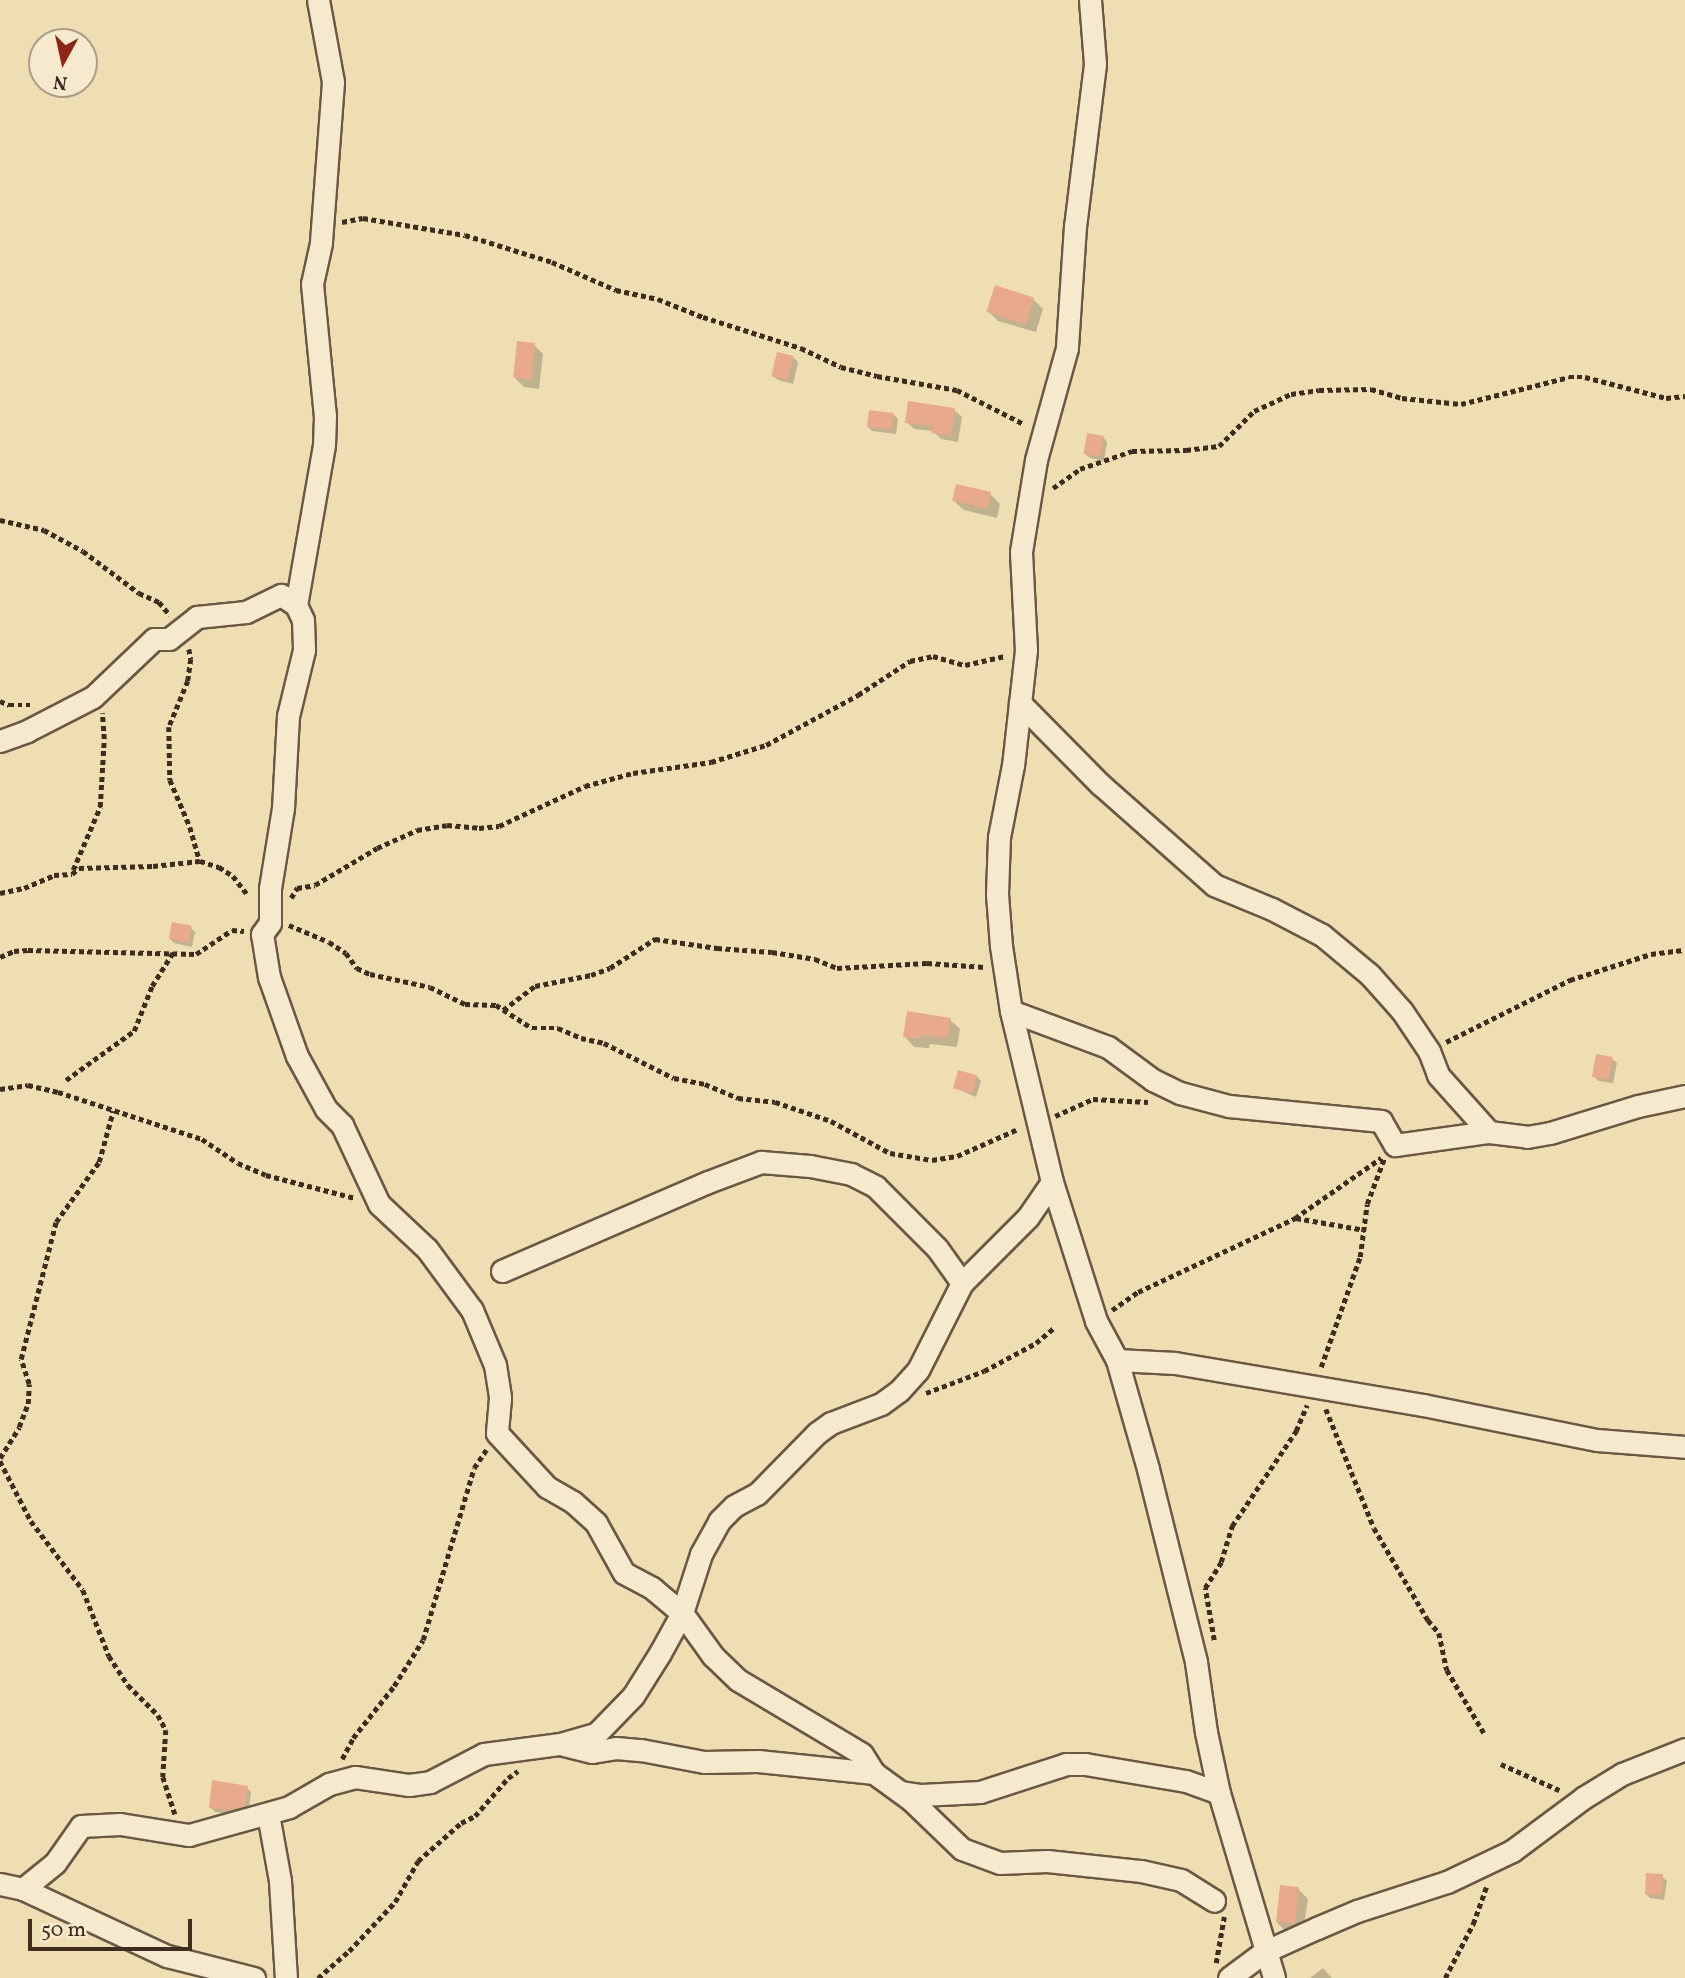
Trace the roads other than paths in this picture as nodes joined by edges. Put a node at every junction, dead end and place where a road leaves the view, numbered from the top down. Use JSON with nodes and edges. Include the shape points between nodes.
{"nodes":[{"id":1,"x":318,"y":0,"type":"edge"},
{"id":2,"x":1090,"y":0,"type":"edge"},
{"id":3,"x":296,"y":604,"type":"junction"},
{"id":4,"x":1020,"y":702,"type":"junction"},
{"id":5,"x":0,"y":741,"type":"edge"},
{"id":6,"x":1011,"y":1011,"type":"junction"},
{"id":7,"x":1685,"y":1096,"type":"edge"},
{"id":8,"x":1489,"y":1132,"type":"junction"},
{"id":9,"x":1052,"y":1182,"type":"junction"},
{"id":10,"x":502,"y":1271,"type":"dead end"},
{"id":11,"x":962,"y":1283,"type":"junction"},
{"id":12,"x":1117,"y":1360,"type":"junction"},
{"id":13,"x":1685,"y":1447,"type":"edge"},
{"id":14,"x":682,"y":1613,"type":"junction"},
{"id":15,"x":560,"y":1744,"type":"junction"},
{"id":16,"x":1685,"y":1749,"type":"edge"},
{"id":17,"x":874,"y":1773,"type":"junction"},
{"id":18,"x":901,"y":1793,"type":"junction"},
{"id":19,"x":1219,"y":1793,"type":"junction"},
{"id":20,"x":268,"y":1814,"type":"junction"},
{"id":21,"x":0,"y":1884,"type":"edge"},
{"id":22,"x":23,"y":1889,"type":"junction"},
{"id":23,"x":1214,"y":1901,"type":"dead end"},
{"id":24,"x":1264,"y":1952,"type":"junction"},
{"id":25,"x":254,"y":1978,"type":"edge"},
{"id":26,"x":286,"y":1978,"type":"edge"},
{"id":27,"x":1229,"y":1978,"type":"edge"},
{"id":28,"x":1274,"y":1978,"type":"edge"}],
"edges":[{"from":1,"to":3,"type":"street","via":[[333,82],[321,243],[312,284],[324,445]]},
{"from":2,"to":4,"type":"street","via":[[1095,64],[1075,226],[1067,348],[1044,433],[1021,552],[1026,650]]},
{"from":3,"to":5,"type":"street","via":[[281,595],[246,612],[197,617],[169,639],[154,639],[93,697]]},
{"from":3,"to":14,"type":"street","via":[[303,620],[304,650],[288,716],[283,808],[270,888],[269,977],[297,1056],[326,1109],[342,1125],[379,1204],[428,1249],[472,1310],[495,1365],[500,1398],[498,1433],[547,1487],[596,1523],[624,1573],[652,1588]]},
{"from":4,"to":6,"type":"street","via":[[999,836],[997,894]]},
{"from":4,"to":8,"type":"street","via":[[1100,784],[1214,885],[1322,935],[1370,975],[1402,1011],[1429,1051],[1438,1075]]},
{"from":6,"to":8,"type":"street","via":[[1108,1047],[1153,1080],[1180,1093],[1228,1106],[1381,1121],[1390,1150]]},
{"from":6,"to":9,"type":"street"},
{"from":7,"to":8,"type":"street","via":[[1549,1133],[1527,1137]]},
{"from":9,"to":11,"type":"street","via":[[1028,1217]]},
{"from":9,"to":12,"type":"street","via":[[1096,1321]]},
{"from":10,"to":11,"type":"street","via":[[761,1162],[851,1174],[876,1187],[937,1248]]},
{"from":11,"to":14,"type":"street","via":[[918,1370],[899,1391],[817,1433],[757,1494],[734,1506],[719,1521],[701,1554]]},
{"from":12,"to":13,"type":"street","via":[[1175,1363],[1315,1386],[1597,1440]]},
{"from":12,"to":19,"type":"street","via":[[1196,1662]]},
{"from":14,"to":15,"type":"street","via":[[633,1696],[615,1717],[596,1734]]},
{"from":14,"to":17,"type":"street","via":[[713,1656],[738,1680],[862,1754]]},
{"from":15,"to":17,"type":"street","via":[[592,1752],[616,1748],[704,1762],[758,1761]]},
{"from":15,"to":20,"type":"street","via":[[484,1754],[430,1782],[409,1785],[355,1777],[329,1784],[301,1803]]},
{"from":16,"to":24,"type":"street","via":[[1622,1774],[1512,1851],[1447,1882],[1357,1910]]},
{"from":17,"to":18,"type":"street"},
{"from":18,"to":19,"type":"street","via":[[980,1792],[1066,1764],[1085,1764],[1186,1781]]},
{"from":18,"to":23,"type":"street","via":[[962,1849],[1000,1863],[1047,1861],[1141,1871],[1181,1880]]},
{"from":19,"to":24,"type":"street"},
{"from":20,"to":22,"type":"street","via":[[189,1835],[120,1824],[81,1826],[55,1863]]},
{"from":20,"to":26,"type":"street","via":[[280,1881]]},
{"from":21,"to":22,"type":"street"},
{"from":22,"to":25,"type":"street","via":[[167,1956]]},
{"from":24,"to":27,"type":"street"},
{"from":24,"to":28,"type":"street"}]}
